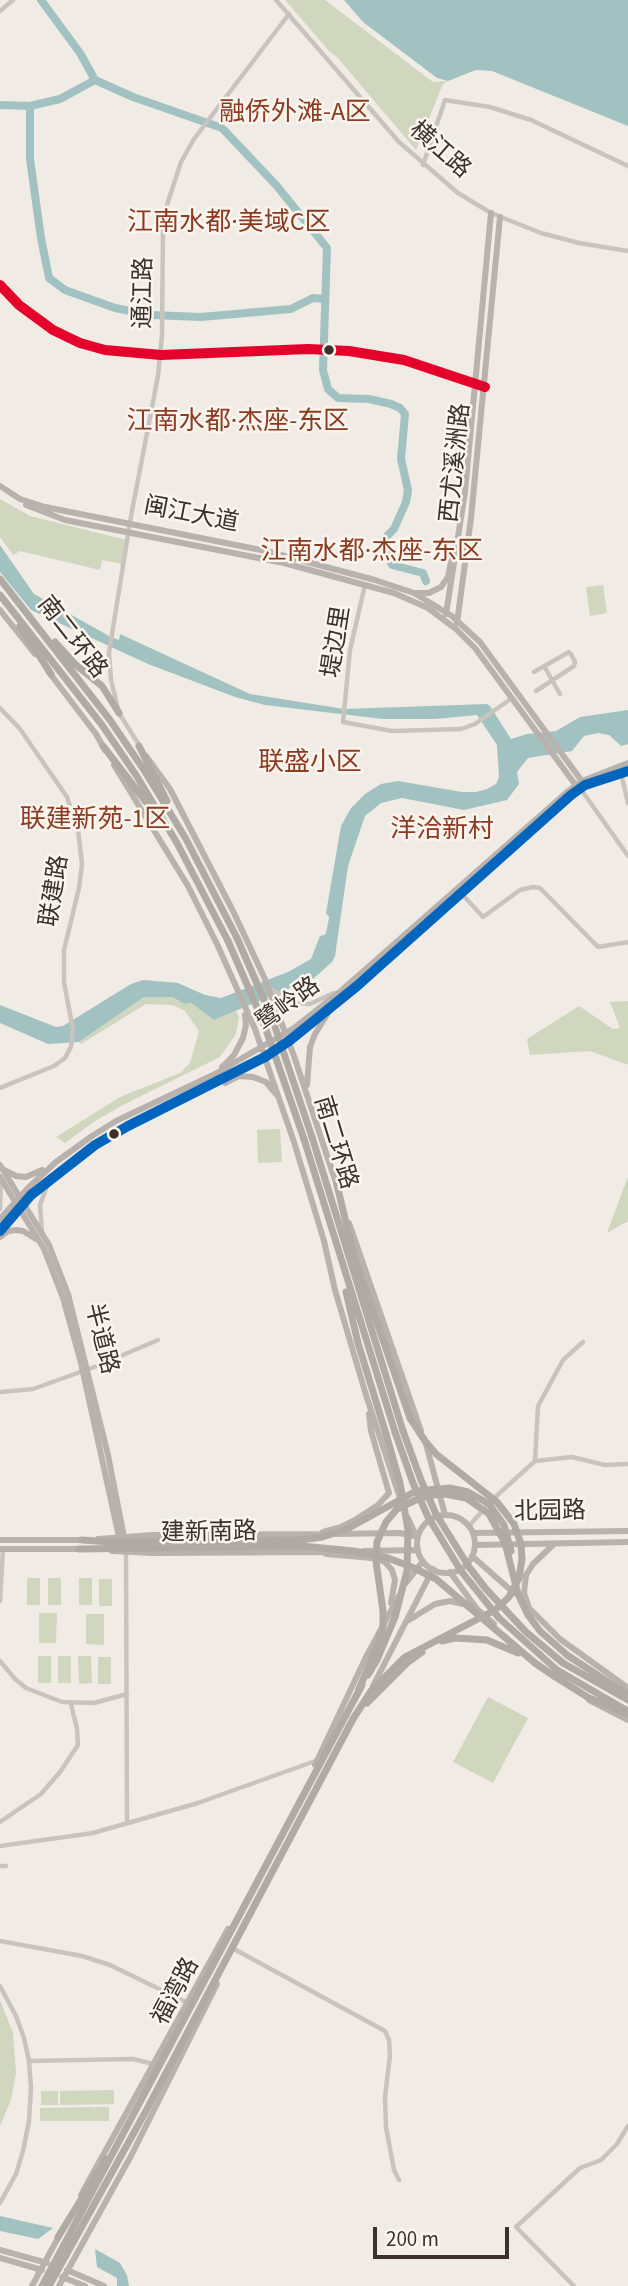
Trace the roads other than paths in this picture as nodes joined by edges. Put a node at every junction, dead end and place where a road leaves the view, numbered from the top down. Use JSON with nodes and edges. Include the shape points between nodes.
{"nodes":[{"id":1,"x":13,"y":0,"type":"edge"},
{"id":2,"x":276,"y":0,"type":"edge"},
{"id":3,"x":0,"y":11,"type":"edge"},
{"id":4,"x":289,"y":14,"type":"junction"},
{"id":5,"x":423,"y":165,"type":"junction"},
{"id":6,"x":628,"y":166,"type":"edge"},
{"id":7,"x":491,"y":213,"type":"junction"},
{"id":8,"x":500,"y":217,"type":"junction"},
{"id":9,"x":628,"y":251,"type":"edge"},
{"id":10,"x":0,"y":285,"type":"edge"},
{"id":11,"x":160,"y":355,"type":"junction"},
{"id":12,"x":475,"y":384,"type":"junction"},
{"id":13,"x":485,"y":387,"type":"junction"},
{"id":14,"x":0,"y":488,"type":"edge"},
{"id":15,"x":130,"y":528,"type":"junction"},
{"id":16,"x":458,"y":535,"type":"junction"},
{"id":17,"x":0,"y":579,"type":"edge"},
{"id":18,"x":365,"y":585,"type":"junction"},
{"id":19,"x":414,"y":593,"type":"junction"},
{"id":20,"x":0,"y":595,"type":"edge"},
{"id":21,"x":20,"y":604,"type":"junction"},
{"id":22,"x":12,"y":610,"type":"junction"},
{"id":23,"x":0,"y":611,"type":"edge"},
{"id":24,"x":447,"y":612,"type":"junction"},
{"id":25,"x":445,"y":620,"type":"junction"},
{"id":26,"x":457,"y":620,"type":"junction"},
{"id":27,"x":456,"y":629,"type":"junction"},
{"id":28,"x":544,"y":667,"type":"junction"},
{"id":29,"x":534,"y":672,"type":"dead end"},
{"id":30,"x":51,"y":674,"type":"junction"},
{"id":31,"x":552,"y":681,"type":"junction"},
{"id":32,"x":536,"y":691,"type":"dead end"},
{"id":33,"x":560,"y":694,"type":"dead end"},
{"id":34,"x":512,"y":698,"type":"junction"},
{"id":35,"x":0,"y":708,"type":"edge"},
{"id":36,"x":119,"y":713,"type":"junction"},
{"id":37,"x":103,"y":746,"type":"junction"},
{"id":38,"x":139,"y":746,"type":"junction"},
{"id":39,"x":628,"y":763,"type":"edge"},
{"id":40,"x":624,"y":772,"type":"edge"},
{"id":41,"x":580,"y":786,"type":"junction"},
{"id":42,"x":628,"y":803,"type":"edge"},
{"id":43,"x":186,"y":839,"type":"junction"},
{"id":44,"x":177,"y":843,"type":"junction"},
{"id":45,"x":628,"y":856,"type":"edge"},
{"id":46,"x":460,"y":892,"type":"junction"},
{"id":47,"x":628,"y":942,"type":"edge"},
{"id":48,"x":269,"y":988,"type":"junction"},
{"id":49,"x":342,"y":990,"type":"junction"},
{"id":50,"x":243,"y":1003,"type":"junction"},
{"id":51,"x":334,"y":1005,"type":"junction"},
{"id":52,"x":287,"y":1037,"type":"junction"},
{"id":53,"x":262,"y":1048,"type":"junction"},
{"id":54,"x":265,"y":1057,"type":"junction"},
{"id":55,"x":215,"y":1074,"type":"junction"},
{"id":56,"x":209,"y":1087,"type":"junction"},
{"id":57,"x":0,"y":1088,"type":"edge"},
{"id":58,"x":307,"y":1094,"type":"junction"},
{"id":59,"x":280,"y":1098,"type":"junction"},
{"id":60,"x":308,"y":1138,"type":"junction"},
{"id":61,"x":56,"y":1161,"type":"junction"},
{"id":62,"x":1,"y":1172,"type":"edge"},
{"id":63,"x":50,"y":1180,"type":"junction"},
{"id":64,"x":337,"y":1185,"type":"junction"},
{"id":65,"x":17,"y":1199,"type":"junction"},
{"id":66,"x":22,"y":1206,"type":"junction"},
{"id":67,"x":0,"y":1209,"type":"edge"},
{"id":68,"x":0,"y":1219,"type":"edge"},
{"id":69,"x":339,"y":1225,"type":"junction"},
{"id":70,"x":0,"y":1231,"type":"edge"},
{"id":71,"x":0,"y":1237,"type":"edge"},
{"id":72,"x":41,"y":1239,"type":"junction"},
{"id":73,"x":334,"y":1240,"type":"junction"},
{"id":74,"x":354,"y":1255,"type":"junction"},
{"id":75,"x":158,"y":1340,"type":"dead end"},
{"id":76,"x":583,"y":1342,"type":"dead end"},
{"id":77,"x":85,"y":1370,"type":"junction"},
{"id":78,"x":0,"y":1392,"type":"edge"},
{"id":79,"x":366,"y":1395,"type":"junction"},
{"id":80,"x":399,"y":1432,"type":"junction"},
{"id":81,"x":535,"y":1461,"type":"junction"},
{"id":82,"x":628,"y":1464,"type":"edge"},
{"id":83,"x":445,"y":1515,"type":"junction"},
{"id":84,"x":469,"y":1525,"type":"junction"},
{"id":85,"x":628,"y":1531,"type":"edge"},
{"id":86,"x":473,"y":1533,"type":"junction"},
{"id":87,"x":300,"y":1534,"type":"junction"},
{"id":88,"x":122,"y":1537,"type":"junction"},
{"id":89,"x":417,"y":1538,"type":"junction"},
{"id":90,"x":0,"y":1540,"type":"edge"},
{"id":91,"x":82,"y":1540,"type":"junction"},
{"id":92,"x":628,"y":1542,"type":"edge"},
{"id":93,"x":554,"y":1544,"type":"junction"},
{"id":94,"x":475,"y":1545,"type":"junction"},
{"id":95,"x":2,"y":1549,"type":"edge"},
{"id":96,"x":79,"y":1549,"type":"junction"},
{"id":97,"x":418,"y":1550,"type":"junction"},
{"id":98,"x":307,"y":1552,"type":"junction"},
{"id":99,"x":126,"y":1553,"type":"junction"},
{"id":100,"x":472,"y":1556,"type":"junction"},
{"id":101,"x":423,"y":1561,"type":"junction"},
{"id":102,"x":433,"y":1569,"type":"junction"},
{"id":103,"x":450,"y":1572,"type":"junction"},
{"id":104,"x":514,"y":1576,"type":"junction"},
{"id":105,"x":0,"y":1601,"type":"edge"},
{"id":106,"x":477,"y":1609,"type":"junction"},
{"id":107,"x":530,"y":1610,"type":"junction"},
{"id":108,"x":408,"y":1621,"type":"junction"},
{"id":109,"x":378,"y":1632,"type":"junction"},
{"id":110,"x":565,"y":1659,"type":"junction"},
{"id":111,"x":0,"y":1661,"type":"edge"},
{"id":112,"x":535,"y":1663,"type":"junction"},
{"id":113,"x":0,"y":1670,"type":"edge"},
{"id":114,"x":9,"y":1673,"type":"junction"},
{"id":115,"x":556,"y":1673,"type":"junction"},
{"id":116,"x":628,"y":1688,"type":"edge"},
{"id":117,"x":359,"y":1689,"type":"junction"},
{"id":118,"x":127,"y":1694,"type":"junction"},
{"id":119,"x":628,"y":1695,"type":"edge"},
{"id":120,"x":628,"y":1700,"type":"edge"},
{"id":121,"x":71,"y":1703,"type":"junction"},
{"id":122,"x":628,"y":1712,"type":"edge"},
{"id":123,"x":349,"y":1717,"type":"junction"},
{"id":124,"x":628,"y":1720,"type":"edge"},
{"id":125,"x":318,"y":1760,"type":"junction"},
{"id":126,"x":0,"y":1822,"type":"edge"},
{"id":127,"x":127,"y":1823,"type":"junction"},
{"id":128,"x":0,"y":1846,"type":"edge"},
{"id":129,"x":0,"y":1941,"type":"edge"},
{"id":130,"x":234,"y":1949,"type":"junction"},
{"id":131,"x":0,"y":1986,"type":"edge"},
{"id":132,"x":186,"y":2002,"type":"junction"},
{"id":133,"x":29,"y":2061,"type":"junction"},
{"id":134,"x":153,"y":2064,"type":"junction"},
{"id":135,"x":141,"y":2101,"type":"junction"},
{"id":136,"x":628,"y":2126,"type":"edge"},
{"id":137,"x":399,"y":2180,"type":"dead end"},
{"id":138,"x":0,"y":2203,"type":"edge"},
{"id":139,"x":58,"y":2238,"type":"junction"},
{"id":140,"x":0,"y":2250,"type":"edge"},
{"id":141,"x":0,"y":2258,"type":"edge"},
{"id":142,"x":43,"y":2266,"type":"junction"},
{"id":143,"x":68,"y":2270,"type":"junction"},
{"id":144,"x":64,"y":2278,"type":"junction"},
{"id":145,"x":32,"y":2286,"type":"edge"},
{"id":146,"x":42,"y":2286,"type":"edge"},
{"id":147,"x":49,"y":2286,"type":"edge"},
{"id":148,"x":59,"y":2286,"type":"edge"},
{"id":149,"x":85,"y":2286,"type":"edge"},
{"id":150,"x":104,"y":2286,"type":"edge"},
{"id":151,"x":573,"y":2286,"type":"edge"}],
"edges":[{"from":1,"to":3,"type":"street"},
{"from":2,"to":4,"type":"street","name":"横江路"},
{"from":4,"to":5,"type":"street","name":"横江路"},
{"from":4,"to":11,"type":"street","name":"通江路","via":[[181,162],[166,208]]},
{"from":5,"to":6,"type":"street","via":[[445,100],[510,113]]},
{"from":5,"to":7,"type":"street","name":"横江路"},
{"from":7,"to":8,"type":"street","name":"横江路"},
{"from":7,"to":12,"type":"main road","name":"西尤溪洲路"},
{"from":8,"to":9,"type":"street","name":"横江路","via":[[561,239]]},
{"from":8,"to":13,"type":"main road","name":"西尤溪洲路"},
{"from":10,"to":11,"type":"street","via":[[39,320],[80,343],[114,352]]},
{"from":11,"to":12,"type":"street","via":[[333,349],[390,357]]},
{"from":11,"to":15,"type":"street","name":"通江路"},
{"from":12,"to":13,"type":"street"},
{"from":12,"to":16,"type":"main road","name":"西尤溪洲路"},
{"from":13,"to":26,"type":"main road","name":"西尤溪洲路"},
{"from":14,"to":15,"type":"main road","name":"闽江大道","via":[[52,516]]},
{"from":15,"to":18,"type":"main road","name":"闽江大道"},
{"from":15,"to":19,"type":"main road","name":"闽江大道","via":[[266,551]]},
{"from":15,"to":36,"type":"street","name":"通江路","via":[[110,646],[111,680]]},
{"from":16,"to":19,"type":"main road","via":[[444,584],[432,593]]},
{"from":16,"to":24,"type":"main road","name":"西尤溪洲路"},
{"from":17,"to":21,"type":"highway","name":"南二环路"},
{"from":18,"to":25,"type":"main road","name":"闽江大道","via":[[410,599]]},
{"from":18,"to":34,"type":"street","name":"堤边里","via":[[351,650],[344,722],[400,732],[461,729]]},
{"from":19,"to":24,"type":"main road","name":"闽江大道"},
{"from":20,"to":22,"type":"highway","name":"南二环路"},
{"from":21,"to":36,"type":"highway","via":[[76,665],[102,686]]},
{"from":21,"to":43,"type":"highway","name":"南二环路","via":[[110,720]]},
{"from":22,"to":30,"type":"highway"},
{"from":22,"to":44,"type":"highway","name":"南二环路","via":[[102,725]]},
{"from":23,"to":30,"type":"main road"},
{"from":24,"to":25,"type":"main road","name":"西尤溪洲路"},
{"from":24,"to":26,"type":"main road","name":"闽江大道"},
{"from":25,"to":27,"type":"main road","name":"闽江大道"},
{"from":26,"to":27,"type":"main road","name":"西尤溪洲路"},
{"from":26,"to":41,"type":"main road","name":"闽江大道","via":[[490,654]]},
{"from":27,"to":34,"type":"main road","name":"闽江大道"},
{"from":28,"to":29,"type":"street"},
{"from":28,"to":31,"type":"street"},
{"from":28,"to":31,"type":"street","via":[[570,653],[575,666]]},
{"from":30,"to":37,"type":"main road"},
{"from":31,"to":32,"type":"street"},
{"from":31,"to":33,"type":"street"},
{"from":34,"to":41,"type":"main road","name":"闽江大道"},
{"from":35,"to":57,"type":"street","name":"联建路","via":[[69,802],[82,851],[81,876],[65,944],[64,986],[72,1044],[58,1063]]},
{"from":36,"to":38,"type":"street","name":"通江路"},
{"from":37,"to":44,"type":"highway"},
{"from":37,"to":50,"type":"main road","via":[[182,875]]},
{"from":38,"to":43,"type":"highway"},
{"from":38,"to":48,"type":"main road","via":[[170,789]]},
{"from":39,"to":41,"type":"main road"},
{"from":40,"to":41,"type":"main road"},
{"from":40,"to":42,"type":"street"},
{"from":41,"to":45,"type":"street"},
{"from":41,"to":46,"type":"main road","name":"鹭岭路"},
{"from":41,"to":49,"type":"main road","name":"鹭岭路","via":[[534,819]]},
{"from":43,"to":60,"type":"highway","name":"南二环路","bridge":true,"via":[[237,938],[276,1030]]},
{"from":44,"to":60,"type":"highway","name":"南二环路","bridge":true,"via":[[228,941]]},
{"from":46,"to":47,"type":"street","via":[[482,917],[520,891],[540,888],[598,947]]},
{"from":46,"to":51,"type":"main road","name":"鹭岭路"},
{"from":48,"to":49,"type":"street","via":[[294,1003],[310,1004]]},
{"from":48,"to":52,"type":"main road"},
{"from":49,"to":52,"type":"main road","name":"鹭岭路"},
{"from":50,"to":53,"type":"main road"},
{"from":50,"to":55,"type":"main road","via":[[243,1038]]},
{"from":51,"to":52,"type":"main road","name":"鹭岭路"},
{"from":51,"to":58,"type":"main road","via":[[310,1047]]},
{"from":52,"to":53,"type":"main road","name":"鹭岭路"},
{"from":52,"to":54,"type":"main road","name":"鹭岭路"},
{"from":52,"to":58,"type":"main road"},
{"from":53,"to":54,"type":"main road"},
{"from":53,"to":55,"type":"main road","name":"鹭岭路"},
{"from":54,"to":56,"type":"main road","name":"鹭岭路"},
{"from":54,"to":59,"type":"main road"},
{"from":55,"to":61,"type":"main road","name":"鹭岭路","via":[[109,1125]]},
{"from":56,"to":59,"type":"main road","via":[[249,1076],[266,1083]]},
{"from":56,"to":63,"type":"main road","name":"鹭岭路","via":[[110,1136]]},
{"from":58,"to":64,"type":"main road"},
{"from":59,"to":79,"type":"main road"},
{"from":60,"to":69,"type":"highway","name":"南二环路"},
{"from":60,"to":73,"type":"highway","name":"南二环路"},
{"from":61,"to":62,"type":"main road","via":[[26,1177]]},
{"from":61,"to":65,"type":"main road","name":"鹭岭路"},
{"from":62,"to":65,"type":"main road","name":"半道路"},
{"from":62,"to":67,"type":"street"},
{"from":63,"to":66,"type":"main road","name":"鹭岭路"},
{"from":63,"to":72,"type":"street","via":[[40,1205]]},
{"from":64,"to":74,"type":"highway"},
{"from":64,"to":83,"type":"main road"},
{"from":65,"to":66,"type":"main road","name":"半道路"},
{"from":65,"to":68,"type":"main road","name":"鹭岭路"},
{"from":66,"to":70,"type":"main road","name":"鹭岭路"},
{"from":66,"to":72,"type":"main road","name":"半道路"},
{"from":69,"to":74,"type":"highway"},
{"from":69,"to":80,"type":"highway","name":"南二环路"},
{"from":71,"to":72,"type":"main road","via":[[16,1230]]},
{"from":72,"to":77,"type":"main road","name":"半道路"},
{"from":73,"to":80,"type":"highway","name":"南二环路"},
{"from":73,"to":117,"type":"highway","bridge":true,"via":[[407,1518],[407,1571],[400,1600],[377,1660]]},
{"from":74,"to":123,"type":"highway","bridge":true,"via":[[410,1418],[436,1454],[506,1511],[522,1552],[515,1587],[495,1610],[405,1657]]},
{"from":75,"to":77,"type":"street"},
{"from":76,"to":81,"type":"street","via":[[564,1360],[538,1406]]},
{"from":77,"to":78,"type":"street","via":[[33,1389]]},
{"from":77,"to":88,"type":"main road","name":"半道路"},
{"from":79,"to":87,"type":"main road","via":[[389,1493],[341,1527]]},
{"from":79,"to":89,"type":"main road"},
{"from":80,"to":110,"type":"highway","name":"南二环路","bridge":true,"via":[[436,1514],[469,1567],[526,1632]]},
{"from":80,"to":115,"type":"highway","name":"南二环路","bridge":true,"via":[[428,1517],[461,1571],[499,1618]]},
{"from":81,"to":82,"type":"street","via":[[572,1457],[606,1465]]},
{"from":81,"to":84,"type":"street"},
{"from":83,"to":84,"type":"main road"},
{"from":83,"to":89,"type":"main road","via":[[427,1521]]},
{"from":84,"to":86,"type":"main road"},
{"from":85,"to":86,"type":"main road","name":"北园路"},
{"from":86,"to":94,"type":"main road"},
{"from":87,"to":88,"type":"main road","name":"建新南路"},
{"from":87,"to":89,"type":"main road","name":"建新南路","via":[[400,1532]]},
{"from":88,"to":91,"type":"main road","name":"建新南路"},
{"from":89,"to":97,"type":"main road"},
{"from":90,"to":91,"type":"main road","name":"建新南路"},
{"from":91,"to":104,"type":"highway","bridge":true,"via":[[313,1539],[347,1529],[416,1491],[450,1488],[481,1499],[500,1517]]},
{"from":92,"to":93,"type":"main road","name":"北园路"},
{"from":93,"to":94,"type":"main road","name":"北园路"},
{"from":93,"to":107,"type":"main road","via":[[526,1575],[524,1593]]},
{"from":94,"to":100,"type":"main road"},
{"from":95,"to":96,"type":"main road","name":"建新南路"},
{"from":95,"to":105,"type":"street"},
{"from":96,"to":99,"type":"main road","name":"建新南路"},
{"from":96,"to":112,"type":"highway","bridge":true,"via":[[301,1546],[388,1558],[436,1579]]},
{"from":97,"to":98,"type":"main road","name":"建新南路"},
{"from":97,"to":101,"type":"main road"},
{"from":98,"to":99,"type":"main road","name":"建新南路"},
{"from":98,"to":109,"type":"main road","via":[[372,1558],[390,1567],[394,1592]]},
{"from":99,"to":118,"type":"street"},
{"from":100,"to":103,"type":"main road","via":[[463,1567]]},
{"from":100,"to":107,"type":"main road"},
{"from":101,"to":102,"type":"main road"},
{"from":101,"to":109,"type":"main road"},
{"from":102,"to":103,"type":"main road"},
{"from":102,"to":108,"type":"main road"},
{"from":103,"to":106,"type":"main road"},
{"from":104,"to":110,"type":"highway","bridge":true,"via":[[528,1615]]},
{"from":104,"to":117,"type":"highway","bridge":true,"via":[[494,1520],[474,1502],[446,1494],[403,1505],[386,1522],[377,1542],[383,1627]]},
{"from":106,"to":108,"type":"main road","via":[[443,1602]]},
{"from":106,"to":124,"type":"main road","via":[[557,1681]]},
{"from":107,"to":116,"type":"main road"},
{"from":108,"to":130,"type":"main road"},
{"from":109,"to":125,"type":"main road"},
{"from":110,"to":119,"type":"highway"},
{"from":110,"to":120,"type":"highway","name":"南二环路"},
{"from":111,"to":114,"type":"street"},
{"from":112,"to":115,"type":"highway","bridge":true},
{"from":112,"to":123,"type":"highway","bridge":true,"via":[[487,1640],[441,1642],[407,1663]]},
{"from":113,"to":114,"type":"street"},
{"from":114,"to":121,"type":"street","via":[[38,1694]]},
{"from":115,"to":122,"type":"highway","via":[[589,1698]]},
{"from":117,"to":123,"type":"highway"},
{"from":118,"to":121,"type":"street","via":[[94,1703]]},
{"from":118,"to":127,"type":"street"},
{"from":121,"to":126,"type":"street","via":[[78,1745],[41,1794]]},
{"from":123,"to":135,"type":"highway","name":"福湾路","bridge":true},
{"from":123,"to":147,"type":"highway","name":"福湾路","bridge":true,"via":[[147,2109]]},
{"from":125,"to":127,"type":"street","via":[[211,1799]]},
{"from":125,"to":132,"type":"main road"},
{"from":127,"to":128,"type":"street","via":[[93,1833]]},
{"from":129,"to":132,"type":"street","via":[[110,1965]]},
{"from":130,"to":137,"type":"street","via":[[385,2031],[390,2055],[386,2127]]},
{"from":130,"to":143,"type":"main road","via":[[131,2156]]},
{"from":131,"to":133,"type":"street","via":[[16,2016]]},
{"from":132,"to":134,"type":"main road"},
{"from":133,"to":134,"type":"street","via":[[134,2059]]},
{"from":133,"to":138,"type":"street","via":[[28,2129],[16,2174]]},
{"from":134,"to":139,"type":"main road"},
{"from":135,"to":139,"type":"highway","bridge":true},
{"from":135,"to":146,"type":"highway","name":"福湾路","bridge":true},
{"from":136,"to":151,"type":"street","via":[[601,2160],[580,2168],[516,2227]]},
{"from":139,"to":142,"type":"main road"},
{"from":140,"to":142,"type":"main road"},
{"from":141,"to":142,"type":"main road"},
{"from":142,"to":143,"type":"main road"},
{"from":142,"to":144,"type":"main road"},
{"from":142,"to":145,"type":"main road"},
{"from":143,"to":144,"type":"main road"},
{"from":143,"to":150,"type":"main road"},
{"from":144,"to":148,"type":"main road"},
{"from":144,"to":149,"type":"main road"}]}
